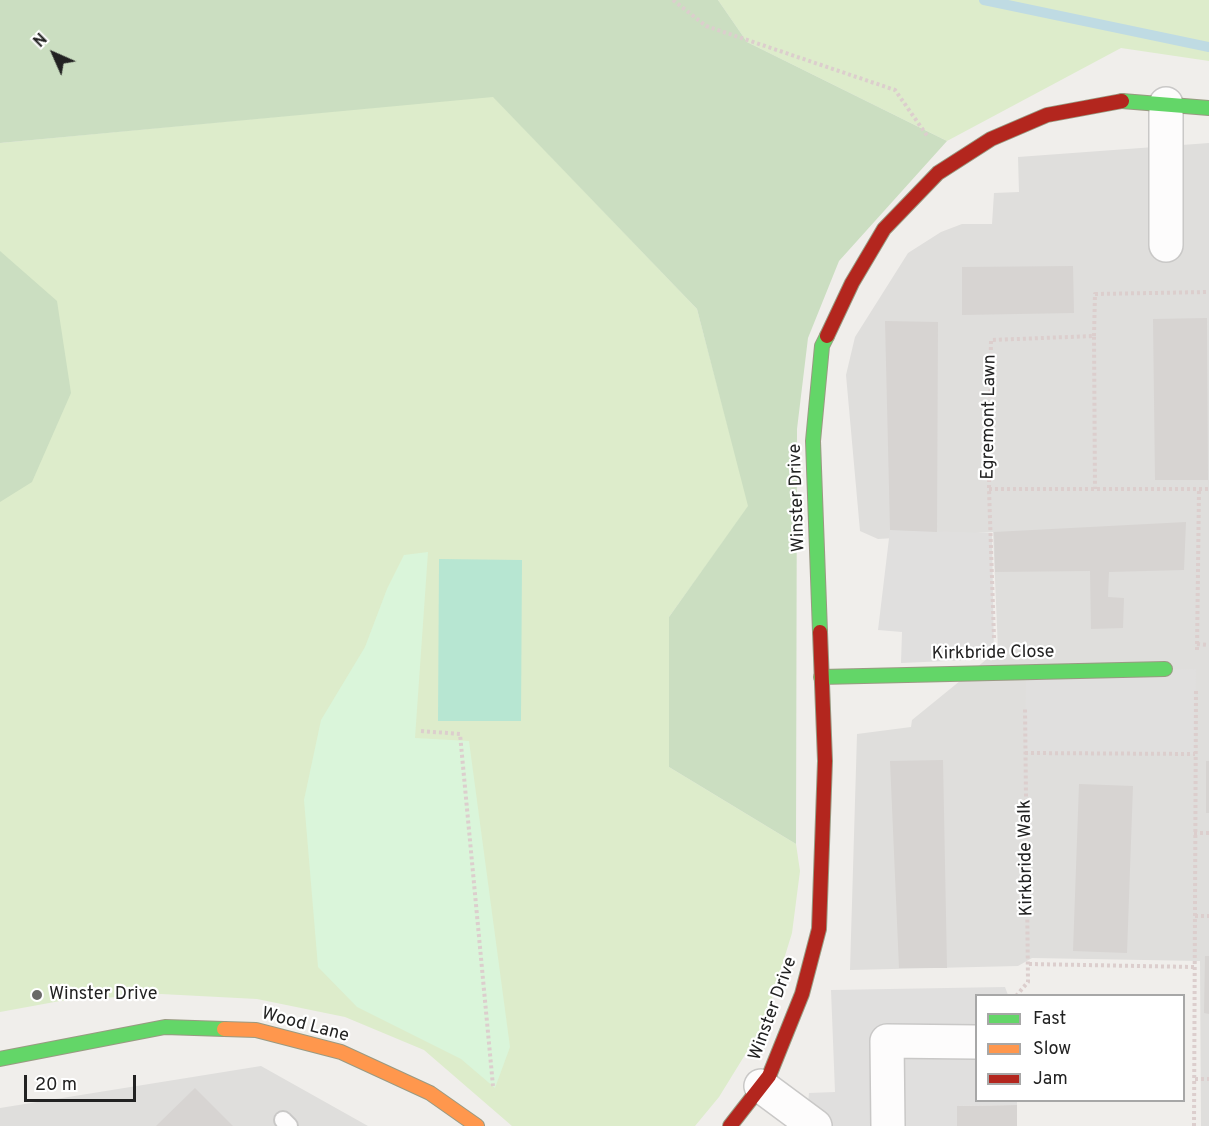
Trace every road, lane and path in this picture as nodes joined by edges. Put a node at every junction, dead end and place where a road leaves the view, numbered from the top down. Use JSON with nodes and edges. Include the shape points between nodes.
{"nodes":[{"id":1,"x":674,"y":0,"type":"edge"},
{"id":2,"x":1166,"y":104,"type":"junction"},
{"id":3,"x":1209,"y":108,"type":"edge"},
{"id":4,"x":949,"y":167,"type":"junction"},
{"id":5,"x":1166,"y":245,"type":"dead end"},
{"id":6,"x":1171,"y":286,"type":"dead end"},
{"id":7,"x":1171,"y":292,"type":"junction"},
{"id":8,"x":1209,"y":292,"type":"edge"},
{"id":9,"x":1094,"y":336,"type":"junction"},
{"id":10,"x":989,"y":489,"type":"junction"},
{"id":11,"x":1095,"y":489,"type":"junction"},
{"id":12,"x":1199,"y":489,"type":"junction"},
{"id":13,"x":1209,"y":489,"type":"edge"},
{"id":14,"x":1197,"y":645,"type":"junction"},
{"id":15,"x":1209,"y":645,"type":"edge"},
{"id":16,"x":1197,"y":661,"type":"dead end"},
{"id":17,"x":1165,"y":669,"type":"dead end"},
{"id":18,"x":995,"y":671,"type":"junction"},
{"id":19,"x":1026,"y":671,"type":"junction"},
{"id":20,"x":821,"y":677,"type":"junction"},
{"id":21,"x":1196,"y":679,"type":"dead end"},
{"id":22,"x":421,"y":732,"type":"dead end"},
{"id":23,"x":1025,"y":753,"type":"junction"},
{"id":24,"x":1195,"y":754,"type":"junction"},
{"id":25,"x":1194,"y":832,"type":"junction"},
{"id":26,"x":1209,"y":833,"type":"edge"},
{"id":27,"x":1195,"y":916,"type":"junction"},
{"id":28,"x":1209,"y":916,"type":"edge"},
{"id":29,"x":1029,"y":964,"type":"junction"},
{"id":30,"x":1194,"y":967,"type":"junction"},
{"id":31,"x":1018,"y":994,"type":"edge"},
{"id":32,"x":975,"y":1042,"type":"edge"},
{"id":33,"x":0,"y":1059,"type":"edge"},
{"id":34,"x":1195,"y":1079,"type":"junction"},
{"id":35,"x":1209,"y":1079,"type":"edge"},
{"id":36,"x":493,"y":1086,"type":"dead end"},
{"id":37,"x":761,"y":1086,"type":"junction"},
{"id":38,"x":477,"y":1126,"type":"edge"},
{"id":39,"x":730,"y":1126,"type":"edge"},
{"id":40,"x":815,"y":1126,"type":"edge"},
{"id":41,"x":888,"y":1126,"type":"edge"},
{"id":42,"x":1194,"y":1126,"type":"edge"}],
"edges":[{"from":1,"to":4,"type":"path","via":[[706,26],[895,90]]},
{"from":2,"to":3,"type":"street","name":"Winster Drive"},
{"from":2,"to":4,"type":"street","name":"Winster Drive","via":[[1115,100],[1047,115],[991,139]]},
{"from":2,"to":5,"type":"street"},
{"from":4,"to":20,"type":"street","name":"Winster Drive","via":[[938,173],[884,229],[822,346],[813,441]]},
{"from":6,"to":7,"type":"path"},
{"from":7,"to":8,"type":"path"},
{"from":7,"to":9,"type":"path","via":[[1095,294]]},
{"from":9,"to":10,"type":"path","name":"Egremont Lawn","via":[[991,340]]},
{"from":9,"to":11,"type":"path"},
{"from":10,"to":11,"type":"path","name":"Egremont Lawn"},
{"from":10,"to":18,"type":"path","name":"Egremont Lawn"},
{"from":11,"to":12,"type":"path","name":"Egremont Lawn"},
{"from":12,"to":13,"type":"path","name":"Egremont Lawn"},
{"from":12,"to":14,"type":"path"},
{"from":14,"to":15,"type":"path"},
{"from":14,"to":16,"type":"path"},
{"from":17,"to":19,"type":"street","name":"Kirkbride Close"},
{"from":18,"to":19,"type":"street","name":"Kirkbride Close"},
{"from":18,"to":20,"type":"street","name":"Kirkbride Close"},
{"from":19,"to":23,"type":"path","name":"Kirkbride Walk"},
{"from":20,"to":37,"type":"street","name":"Winster Drive","via":[[825,761],[819,929],[802,994],[769,1076]]},
{"from":21,"to":24,"type":"path"},
{"from":22,"to":36,"type":"path","via":[[460,734]]},
{"from":23,"to":24,"type":"path"},
{"from":23,"to":29,"type":"path","name":"Kirkbride Walk"},
{"from":24,"to":25,"type":"path"},
{"from":25,"to":26,"type":"path"},
{"from":25,"to":27,"type":"path"},
{"from":27,"to":28,"type":"path"},
{"from":27,"to":30,"type":"path"},
{"from":29,"to":30,"type":"path"},
{"from":29,"to":31,"type":"path","name":"Kirkbride Walk","via":[[1028,982]]},
{"from":30,"to":34,"type":"path"},
{"from":32,"to":41,"type":"street","via":[[887,1041]]},
{"from":33,"to":38,"type":"street","name":"Wood Lane","via":[[165,1027],[256,1030],[342,1052],[430,1093]]},
{"from":34,"to":35,"type":"path"},
{"from":34,"to":42,"type":"path"},
{"from":37,"to":39,"type":"street","name":"Winster Drive"},
{"from":37,"to":40,"type":"street"}]}
